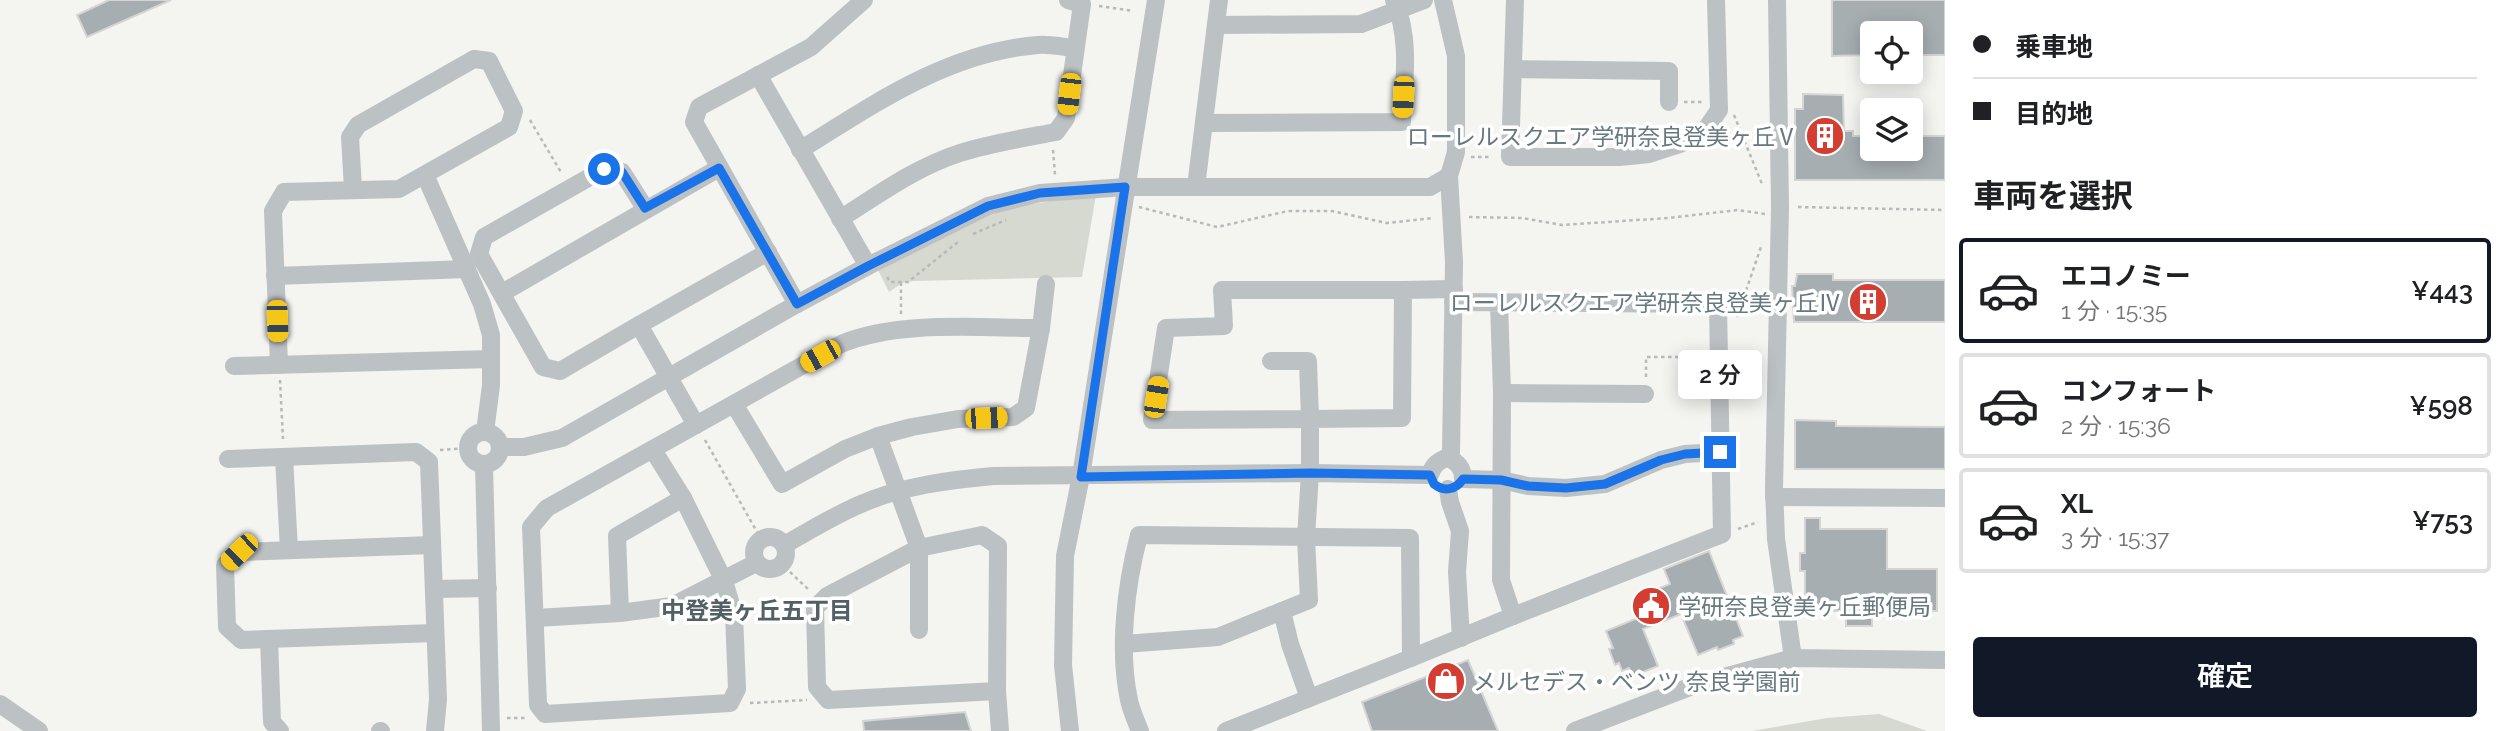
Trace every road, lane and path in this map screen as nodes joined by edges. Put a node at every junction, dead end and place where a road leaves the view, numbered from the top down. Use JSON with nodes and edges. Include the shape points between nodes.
{"nodes":[{"id":1,"x":864,"y":0,"type":"edge"},
{"id":2,"x":1156,"y":0,"type":"edge"},
{"id":3,"x":1219,"y":0,"type":"edge"},
{"id":4,"x":1424,"y":0,"type":"edge"},
{"id":5,"x":1443,"y":0,"type":"edge"},
{"id":6,"x":1515,"y":0,"type":"edge"},
{"id":7,"x":1716,"y":0,"type":"edge"},
{"id":8,"x":1777,"y":0,"type":"edge"},
{"id":9,"x":1075,"y":2,"type":"edge"},
{"id":10,"x":1396,"y":5,"type":"edge"},
{"id":11,"x":1133,"y":11,"type":"dead end"},
{"id":12,"x":1216,"y":25,"type":"junction"},
{"id":13,"x":1075,"y":48,"type":"junction"},
{"id":14,"x":1514,"y":69,"type":"junction"},
{"id":15,"x":758,"y":75,"type":"junction"},
{"id":16,"x":1718,"y":84,"type":"junction"},
{"id":17,"x":1669,"y":102,"type":"dead end"},
{"id":18,"x":514,"y":111,"type":"junction"},
{"id":19,"x":1203,"y":123,"type":"junction"},
{"id":20,"x":1051,"y":133,"type":"junction"},
{"id":21,"x":800,"y":150,"type":"junction"},
{"id":22,"x":1468,"y":157,"type":"dead end"},
{"id":23,"x":1510,"y":157,"type":"junction"},
{"id":24,"x":719,"y":168,"type":"junction"},
{"id":25,"x":425,"y":175,"type":"junction"},
{"id":26,"x":1449,"y":176,"type":"junction"},
{"id":27,"x":1056,"y":179,"type":"dead end"},
{"id":28,"x":1125,"y":187,"type":"junction"},
{"id":29,"x":1196,"y":187,"type":"junction"},
{"id":30,"x":353,"y":189,"type":"junction"},
{"id":31,"x":570,"y":189,"type":"junction"},
{"id":32,"x":1766,"y":193,"type":"dead end"},
{"id":33,"x":1137,"y":207,"type":"dead end"},
{"id":34,"x":1780,"y":207,"type":"junction"},
{"id":35,"x":645,"y":208,"type":"junction"},
{"id":36,"x":1945,"y":209,"type":"edge"},
{"id":37,"x":1014,"y":217,"type":"dead end"},
{"id":38,"x":1452,"y":217,"type":"junction"},
{"id":39,"x":840,"y":219,"type":"junction"},
{"id":40,"x":1766,"y":235,"type":"dead end"},
{"id":41,"x":969,"y":236,"type":"dead end"},
{"id":42,"x":958,"y":241,"type":"dead end"},
{"id":43,"x":768,"y":252,"type":"junction"},
{"id":44,"x":868,"y":266,"type":"junction"},
{"id":45,"x":467,"y":269,"type":"junction"},
{"id":46,"x":886,"y":275,"type":"dead end"},
{"id":47,"x":275,"y":276,"type":"junction"},
{"id":48,"x":901,"y":282,"type":"junction"},
{"id":49,"x":1046,"y":284,"type":"dead end"},
{"id":50,"x":1403,"y":290,"type":"junction"},
{"id":51,"x":502,"y":293,"type":"junction"},
{"id":52,"x":1453,"y":295,"type":"junction"},
{"id":53,"x":1499,"y":303,"type":"junction"},
{"id":54,"x":797,"y":304,"type":"junction"},
{"id":55,"x":639,"y":325,"type":"junction"},
{"id":56,"x":1041,"y":328,"type":"junction"},
{"id":57,"x":1733,"y":328,"type":"dead end"},
{"id":58,"x":901,"y":329,"type":"junction"},
{"id":59,"x":1719,"y":357,"type":"junction"},
{"id":60,"x":491,"y":359,"type":"junction"},
{"id":61,"x":1271,"y":361,"type":"dead end"},
{"id":62,"x":279,"y":365,"type":"junction"},
{"id":63,"x":234,"y":366,"type":"dead end"},
{"id":64,"x":669,"y":377,"type":"junction"},
{"id":65,"x":1502,"y":393,"type":"junction"},
{"id":66,"x":1645,"y":394,"type":"joint"},
{"id":67,"x":734,"y":404,"type":"junction"},
{"id":68,"x":1310,"y":419,"type":"junction"},
{"id":69,"x":696,"y":425,"type":"junction"},
{"id":70,"x":485,"y":432,"type":"junction"},
{"id":71,"x":878,"y":436,"type":"junction"},
{"id":72,"x":500,"y":447,"type":"junction"},
{"id":73,"x":653,"y":450,"type":"junction"},
{"id":74,"x":1720,"y":452,"type":"junction"},
{"id":75,"x":285,"y":457,"type":"junction"},
{"id":76,"x":1448,"y":457,"type":"junction"},
{"id":77,"x":228,"y":459,"type":"dead end"},
{"id":78,"x":484,"y":465,"type":"junction"},
{"id":79,"x":1311,"y":473,"type":"junction"},
{"id":80,"x":1430,"y":475,"type":"junction"},
{"id":81,"x":1081,"y":477,"type":"junction"},
{"id":82,"x":1501,"y":480,"type":"junction"},
{"id":83,"x":1455,"y":484,"type":"junction"},
{"id":84,"x":898,"y":491,"type":"junction"},
{"id":85,"x":1774,"y":497,"type":"junction"},
{"id":86,"x":683,"y":498,"type":"junction"},
{"id":87,"x":1945,"y":498,"type":"edge"},
{"id":88,"x":1765,"y":520,"type":"dead end"},
{"id":89,"x":1722,"y":534,"type":"junction"},
{"id":90,"x":1306,"y":538,"type":"junction"},
{"id":91,"x":761,"y":540,"type":"junction"},
{"id":92,"x":432,"y":545,"type":"junction"},
{"id":93,"x":784,"y":545,"type":"junction"},
{"id":94,"x":919,"y":548,"type":"junction"},
{"id":95,"x":289,"y":550,"type":"junction"},
{"id":96,"x":756,"y":563,"type":"junction"},
{"id":97,"x":790,"y":572,"type":"dead end"},
{"id":98,"x":724,"y":581,"type":"junction"},
{"id":99,"x":488,"y":588,"type":"junction"},
{"id":100,"x":435,"y":589,"type":"junction"},
{"id":101,"x":821,"y":602,"type":"junction"},
{"id":102,"x":1282,"y":611,"type":"junction"},
{"id":103,"x":620,"y":613,"type":"junction"},
{"id":104,"x":1513,"y":615,"type":"junction"},
{"id":105,"x":536,"y":618,"type":"junction"},
{"id":106,"x":919,"y":630,"type":"dead end"},
{"id":107,"x":434,"y":634,"type":"junction"},
{"id":108,"x":1461,"y":638,"type":"junction"},
{"id":109,"x":269,"y":639,"type":"junction"},
{"id":110,"x":1124,"y":644,"type":"junction"},
{"id":111,"x":1411,"y":658,"type":"junction"},
{"id":112,"x":1793,"y":659,"type":"junction"},
{"id":113,"x":1945,"y":660,"type":"edge"},
{"id":114,"x":997,"y":691,"type":"junction"},
{"id":115,"x":1309,"y":698,"type":"junction"},
{"id":116,"x":828,"y":700,"type":"junction"},
{"id":117,"x":730,"y":703,"type":"junction"},
{"id":118,"x":0,"y":704,"type":"edge"},
{"id":119,"x":39,"y":731,"type":"edge"},
{"id":120,"x":279,"y":731,"type":"edge"},
{"id":121,"x":435,"y":731,"type":"edge"},
{"id":122,"x":491,"y":731,"type":"edge"},
{"id":123,"x":1000,"y":731,"type":"edge"},
{"id":124,"x":1070,"y":731,"type":"edge"},
{"id":125,"x":1140,"y":731,"type":"edge"},
{"id":126,"x":1227,"y":731,"type":"edge"},
{"id":127,"x":1575,"y":731,"type":"edge"}],
"edges":[{"from":1,"to":15,"type":"street","via":[[811,47]]},
{"from":2,"to":28,"type":"street"},
{"from":3,"to":12,"type":"street"},
{"from":4,"to":10,"type":"street"},
{"from":5,"to":26,"type":"street","via":[[1456,56],[1456,152]]},
{"from":6,"to":14,"type":"street"},
{"from":7,"to":16,"type":"street"},
{"from":8,"to":34,"type":"street"},
{"from":9,"to":11,"type":"path"},
{"from":9,"to":13,"type":"street"},
{"from":10,"to":12,"type":"street","via":[[1361,24]]},
{"from":10,"to":19,"type":"street","via":[[1406,46],[1402,122]]},
{"from":12,"to":19,"type":"street"},
{"from":13,"to":20,"type":"street","via":[[1066,118]]},
{"from":13,"to":21,"type":"street","via":[[1039,44],[947,66],[900,87]]},
{"from":14,"to":17,"type":"street","via":[[1669,71]]},
{"from":14,"to":23,"type":"street"},
{"from":15,"to":21,"type":"street"},
{"from":15,"to":24,"type":"street","via":[[699,107],[694,122]]},
{"from":16,"to":23,"type":"street","via":[[1720,110],[1706,130],[1680,144],[1620,157]]},
{"from":16,"to":32,"type":"path"},
{"from":18,"to":25,"type":"street","via":[[509,127]]},
{"from":18,"to":30,"type":"street","via":[[489,61],[474,59],[358,125],[350,137]]},
{"from":18,"to":31,"type":"path","via":[[524,111]]},
{"from":19,"to":29,"type":"street"},
{"from":20,"to":27,"type":"path"},
{"from":20,"to":39,"type":"street","via":[[957,154],[906,177]]},
{"from":21,"to":39,"type":"street"},
{"from":22,"to":23,"type":"path"},
{"from":24,"to":35,"type":"street"},
{"from":24,"to":43,"type":"street"},
{"from":25,"to":30,"type":"street","via":[[399,189]]},
{"from":25,"to":45,"type":"street"},
{"from":26,"to":29,"type":"street","via":[[1430,187]]},
{"from":26,"to":38,"type":"street"},
{"from":28,"to":29,"type":"street"},
{"from":28,"to":44,"type":"street","via":[[1040,193],[988,206]]},
{"from":28,"to":81,"type":"street"},
{"from":30,"to":47,"type":"street","via":[[284,192],[273,211]]},
{"from":31,"to":35,"type":"street","via":[[604,169],[622,172]]},
{"from":31,"to":51,"type":"street","via":[[484,237],[479,254]]},
{"from":33,"to":38,"type":"path","via":[[1217,227],[1288,211],[1332,211],[1387,223]]},
{"from":34,"to":36,"type":"path"},
{"from":34,"to":38,"type":"path","via":[[1766,214],[1738,209],[1562,225],[1522,218]]},
{"from":34,"to":85,"type":"street"},
{"from":35,"to":51,"type":"street"},
{"from":37,"to":41,"type":"path"},
{"from":38,"to":52,"type":"street"},
{"from":39,"to":44,"type":"street"},
{"from":40,"to":57,"type":"path"},
{"from":42,"to":48,"type":"path","via":[[908,282]]},
{"from":43,"to":54,"type":"street"},
{"from":43,"to":55,"type":"street"},
{"from":44,"to":54,"type":"street"},
{"from":45,"to":47,"type":"street"},
{"from":45,"to":60,"type":"street","via":[[491,335]]},
{"from":46,"to":48,"type":"path","via":[[890,282]]},
{"from":47,"to":62,"type":"street"},
{"from":48,"to":58,"type":"path"},
{"from":49,"to":56,"type":"street"},
{"from":50,"to":52,"type":"street"},
{"from":50,"to":68,"type":"street","via":[[1402,418]]},
{"from":50,"to":68,"type":"street","via":[[1222,290],[1224,326],[1166,328],[1152,420]]},
{"from":51,"to":55,"type":"street","via":[[543,367],[561,371]]},
{"from":52,"to":53,"type":"street"},
{"from":52,"to":76,"type":"street"},
{"from":53,"to":59,"type":"street","via":[[1718,303]]},
{"from":53,"to":65,"type":"street"},
{"from":54,"to":64,"type":"street"},
{"from":55,"to":64,"type":"street"},
{"from":56,"to":58,"type":"street"},
{"from":56,"to":71,"type":"street","via":[[1026,408],[1013,417],[958,419]]},
{"from":58,"to":67,"type":"street","via":[[841,344]]},
{"from":59,"to":66,"type":"path","via":[[1646,357]]},
{"from":59,"to":74,"type":"street"},
{"from":60,"to":62,"type":"street"},
{"from":60,"to":70,"type":"street"},
{"from":61,"to":68,"type":"street","via":[[1308,360]]},
{"from":62,"to":63,"type":"street"},
{"from":62,"to":75,"type":"path"},
{"from":64,"to":69,"type":"street"},
{"from":64,"to":72,"type":"street","via":[[562,438]]},
{"from":65,"to":66,"type":"street"},
{"from":65,"to":82,"type":"street"},
{"from":67,"to":69,"type":"street"},
{"from":67,"to":71,"type":"street","via":[[782,484]]},
{"from":68,"to":79,"type":"street"},
{"from":69,"to":73,"type":"street"},
{"from":69,"to":91,"type":"path"},
{"from":70,"to":72,"type":"street","via":[[494,435]]},
{"from":70,"to":78,"type":"street","via":[[475,435],[468,448],[474,461]]},
{"from":71,"to":84,"type":"street"},
{"from":72,"to":78,"type":"street","via":[[498,457]]},
{"from":73,"to":86,"type":"street"},
{"from":73,"to":105,"type":"street","via":[[547,508],[531,527]]},
{"from":74,"to":82,"type":"street","via":[[1661,460],[1605,484],[1566,488]]},
{"from":74,"to":89,"type":"street"},
{"from":75,"to":77,"type":"street"},
{"from":75,"to":92,"type":"street","via":[[416,452],[429,461]]},
{"from":75,"to":95,"type":"street"},
{"from":76,"to":80,"type":"street","via":[[1438,462]]},
{"from":76,"to":83,"type":"street","via":[[1463,471]]},
{"from":78,"to":99,"type":"street"},
{"from":79,"to":80,"type":"street"},
{"from":79,"to":81,"type":"street"},
{"from":79,"to":90,"type":"street"},
{"from":80,"to":83,"type":"street","via":[[1434,484]]},
{"from":81,"to":84,"type":"street","via":[[952,480]]},
{"from":81,"to":124,"type":"street","via":[[1065,555],[1063,596],[1063,665]]},
{"from":82,"to":83,"type":"street"},
{"from":82,"to":104,"type":"street","via":[[1501,580]]},
{"from":83,"to":108,"type":"street","via":[[1450,502],[1461,531],[1457,572]]},
{"from":84,"to":93,"type":"street","via":[[860,504]]},
{"from":84,"to":94,"type":"street"},
{"from":85,"to":87,"type":"street"},
{"from":85,"to":112,"type":"street"},
{"from":86,"to":98,"type":"street"},
{"from":86,"to":103,"type":"street","via":[[617,536]]},
{"from":88,"to":89,"type":"path"},
{"from":89,"to":104,"type":"street"},
{"from":90,"to":102,"type":"street","via":[[1309,600]]},
{"from":90,"to":110,"type":"street","via":[[1139,535],[1129,575]]},
{"from":90,"to":111,"type":"street","via":[[1410,538]]},
{"from":91,"to":93,"type":"street","via":[[776,538]]},
{"from":91,"to":96,"type":"street","via":[[755,548]]},
{"from":92,"to":95,"type":"street"},
{"from":92,"to":100,"type":"street"},
{"from":93,"to":96,"type":"street","via":[[787,556],[777,569]]},
{"from":94,"to":101,"type":"street"},
{"from":94,"to":106,"type":"street"},
{"from":94,"to":114,"type":"street","via":[[982,535],[998,546]]},
{"from":95,"to":109,"type":"street","via":[[239,552],[226,565],[227,628],[240,640]]},
{"from":96,"to":98,"type":"street"},
{"from":97,"to":101,"type":"path"},
{"from":98,"to":103,"type":"street","via":[[672,606]]},
{"from":98,"to":117,"type":"street","via":[[734,614],[737,689]]},
{"from":99,"to":100,"type":"street"},
{"from":99,"to":122,"type":"street"},
{"from":100,"to":107,"type":"street"},
{"from":101,"to":116,"type":"street","via":[[815,608],[817,687]]},
{"from":102,"to":110,"type":"street","via":[[1218,637]]},
{"from":102,"to":115,"type":"street"},
{"from":103,"to":105,"type":"street"},
{"from":104,"to":108,"type":"street"},
{"from":105,"to":117,"type":"street","via":[[538,705],[545,714]]},
{"from":107,"to":109,"type":"street"},
{"from":107,"to":121,"type":"street"},
{"from":108,"to":111,"type":"street"},
{"from":109,"to":120,"type":"street","via":[[272,722]]},
{"from":110,"to":125,"type":"street","via":[[1129,699]]},
{"from":111,"to":115,"type":"street"},
{"from":112,"to":113,"type":"street"},
{"from":112,"to":127,"type":"street","via":[[1695,684]]},
{"from":114,"to":116,"type":"street"},
{"from":114,"to":123,"type":"street"},
{"from":115,"to":126,"type":"street"},
{"from":116,"to":117,"type":"path"},
{"from":118,"to":119,"type":"street"}]}
